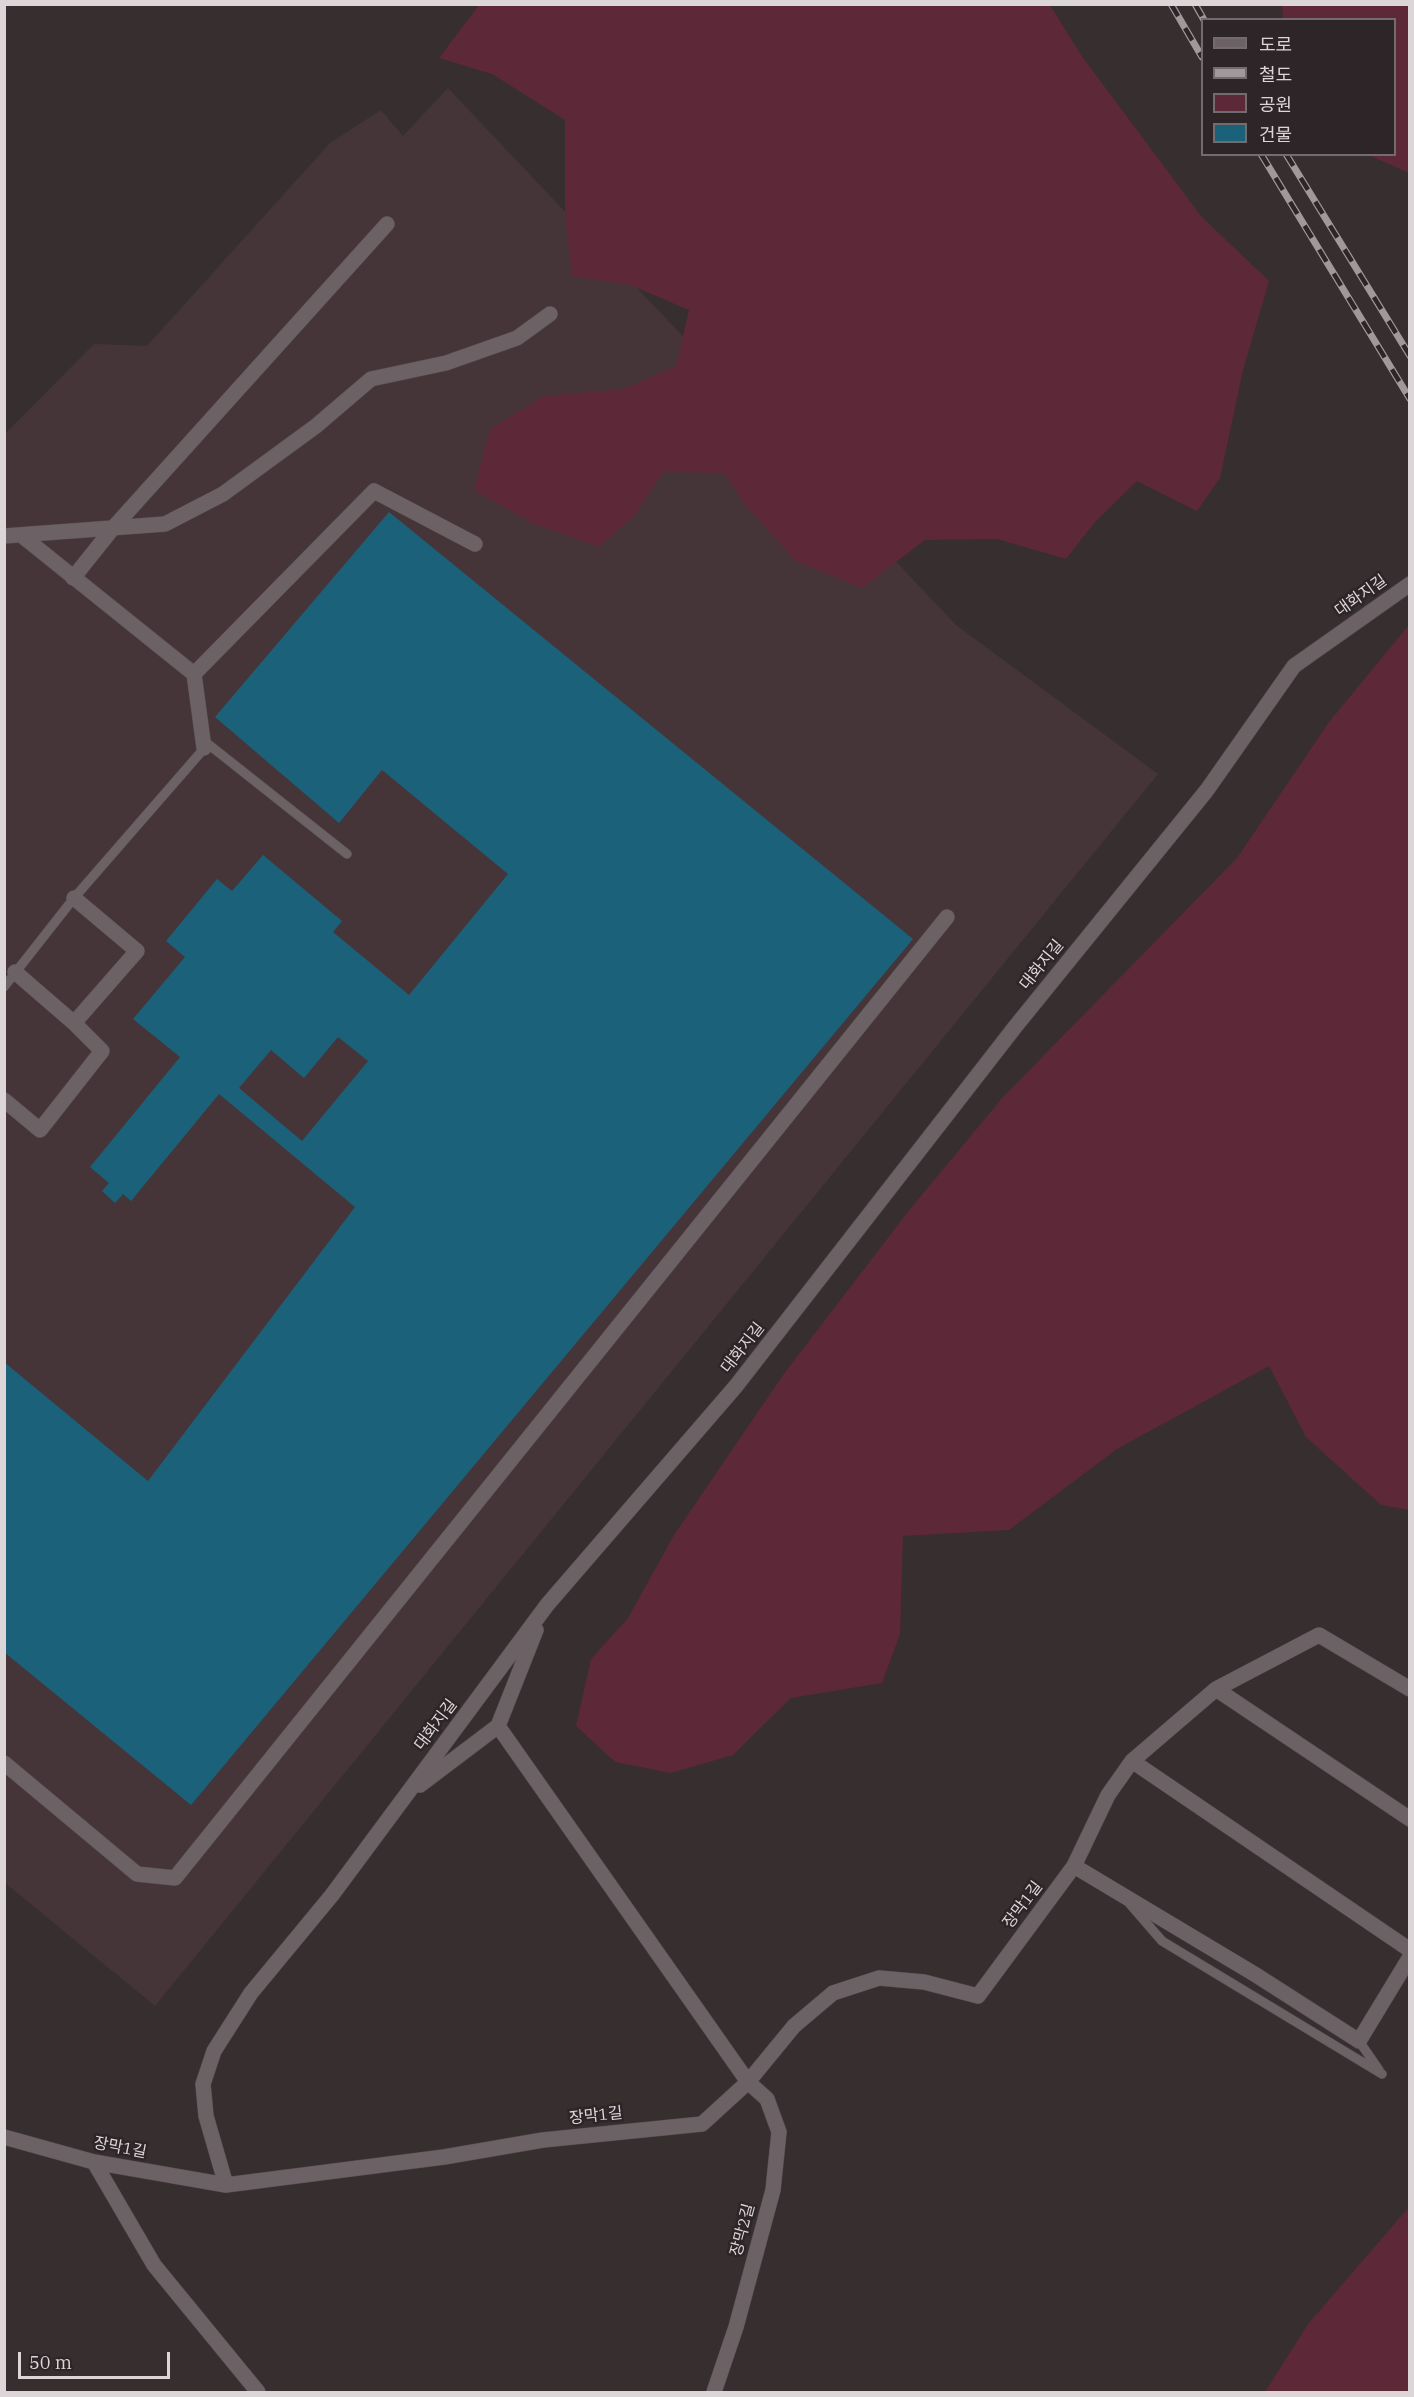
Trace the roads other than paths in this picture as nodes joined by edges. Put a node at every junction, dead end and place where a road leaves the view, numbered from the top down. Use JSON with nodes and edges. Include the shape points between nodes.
{"nodes":[{"id":1,"x":387,"y":224,"type":"dead end"},
{"id":2,"x":550,"y":315,"type":"dead end"},
{"id":3,"x":113,"y":528,"type":"junction"},
{"id":4,"x":21,"y":535,"type":"junction"},
{"id":5,"x":4,"y":536,"type":"edge"},
{"id":6,"x":475,"y":544,"type":"dead end"},
{"id":7,"x":73,"y":578,"type":"junction"},
{"id":8,"x":1410,"y":584,"type":"edge"},
{"id":9,"x":194,"y":674,"type":"junction"},
{"id":10,"x":204,"y":748,"type":"junction"},
{"id":11,"x":347,"y":854,"type":"dead end"},
{"id":12,"x":74,"y":898,"type":"junction"},
{"id":13,"x":947,"y":917,"type":"dead end"},
{"id":14,"x":15,"y":972,"type":"junction"},
{"id":15,"x":4,"y":987,"type":"edge"},
{"id":16,"x":74,"y":1023,"type":"junction"},
{"id":17,"x":4,"y":1100,"type":"edge"},
{"id":18,"x":547,"y":1605,"type":"junction"},
{"id":19,"x":1216,"y":1689,"type":"junction"},
{"id":20,"x":1410,"y":1689,"type":"edge"},
{"id":21,"x":498,"y":1726,"type":"junction"},
{"id":22,"x":1132,"y":1761,"type":"junction"},
{"id":23,"x":4,"y":1763,"type":"edge"},
{"id":24,"x":408,"y":1793,"type":"junction"},
{"id":25,"x":1410,"y":1819,"type":"edge"},
{"id":26,"x":1074,"y":1866,"type":"junction"},
{"id":27,"x":1120,"y":1893,"type":"junction"},
{"id":28,"x":1410,"y":1950,"type":"edge"},
{"id":29,"x":1410,"y":1957,"type":"edge"},
{"id":30,"x":1359,"y":2041,"type":"junction"},
{"id":31,"x":748,"y":2082,"type":"junction"},
{"id":32,"x":4,"y":2138,"type":"edge"},
{"id":33,"x":94,"y":2162,"type":"junction"},
{"id":34,"x":226,"y":2185,"type":"junction"},
{"id":35,"x":258,"y":2392,"type":"edge"},
{"id":36,"x":714,"y":2392,"type":"edge"}],
"edges":[{"from":1,"to":3,"type":"street"},
{"from":2,"to":3,"type":"street","via":[[517,338],[446,363],[371,379],[316,426],[223,494],[165,524]]},
{"from":3,"to":4,"type":"street"},
{"from":3,"to":7,"type":"street"},
{"from":4,"to":5,"type":"street"},
{"from":4,"to":7,"type":"street"},
{"from":6,"to":9,"type":"street","via":[[374,491]]},
{"from":7,"to":9,"type":"street"},
{"from":8,"to":18,"type":"street","name":"대화지길","via":[[1294,666],[1207,790],[1015,1027],[736,1386]]},
{"from":9,"to":10,"type":"street"},
{"from":10,"to":11,"type":"lane","via":[[208,744]]},
{"from":10,"to":12,"type":"lane"},
{"from":12,"to":14,"type":"lane"},
{"from":12,"to":16,"type":"street","via":[[137,951]]},
{"from":13,"to":23,"type":"street","via":[[175,1878],[137,1874]]},
{"from":14,"to":15,"type":"lane"},
{"from":14,"to":16,"type":"street"},
{"from":16,"to":17,"type":"street","via":[[102,1052],[40,1130]]},
{"from":18,"to":21,"type":"street"},
{"from":18,"to":24,"type":"street","name":"대화지길"},
{"from":19,"to":20,"type":"street","name":"장막1길","via":[[1319,1635]]},
{"from":19,"to":22,"type":"street","name":"장막1길"},
{"from":19,"to":25,"type":"street"},
{"from":21,"to":24,"type":"street"},
{"from":21,"to":31,"type":"street","name":"장막2길"},
{"from":22,"to":26,"type":"street","name":"장막1길","via":[[1108,1795]]},
{"from":22,"to":28,"type":"street"},
{"from":24,"to":34,"type":"street","name":"대화지길","via":[[332,1895],[251,1993],[214,2051],[203,2085],[206,2115]]},
{"from":26,"to":27,"type":"street"},
{"from":26,"to":31,"type":"street","name":"장막1길","via":[[978,1996],[924,1982],[879,1978],[833,1993],[794,2026]]},
{"from":27,"to":30,"type":"street"},
{"from":27,"to":30,"type":"lane","via":[[1162,1941],[1382,2074]]},
{"from":29,"to":30,"type":"street"},
{"from":31,"to":34,"type":"street","name":"장막1길","via":[[702,2124],[543,2140]]},
{"from":31,"to":36,"type":"street","name":"장막2길","via":[[766,2099],[779,2132],[772,2190],[736,2327]]},
{"from":32,"to":33,"type":"street","name":"장막1길"},
{"from":33,"to":34,"type":"street","name":"장막1길"},
{"from":33,"to":35,"type":"street","via":[[154,2265]]}]}
